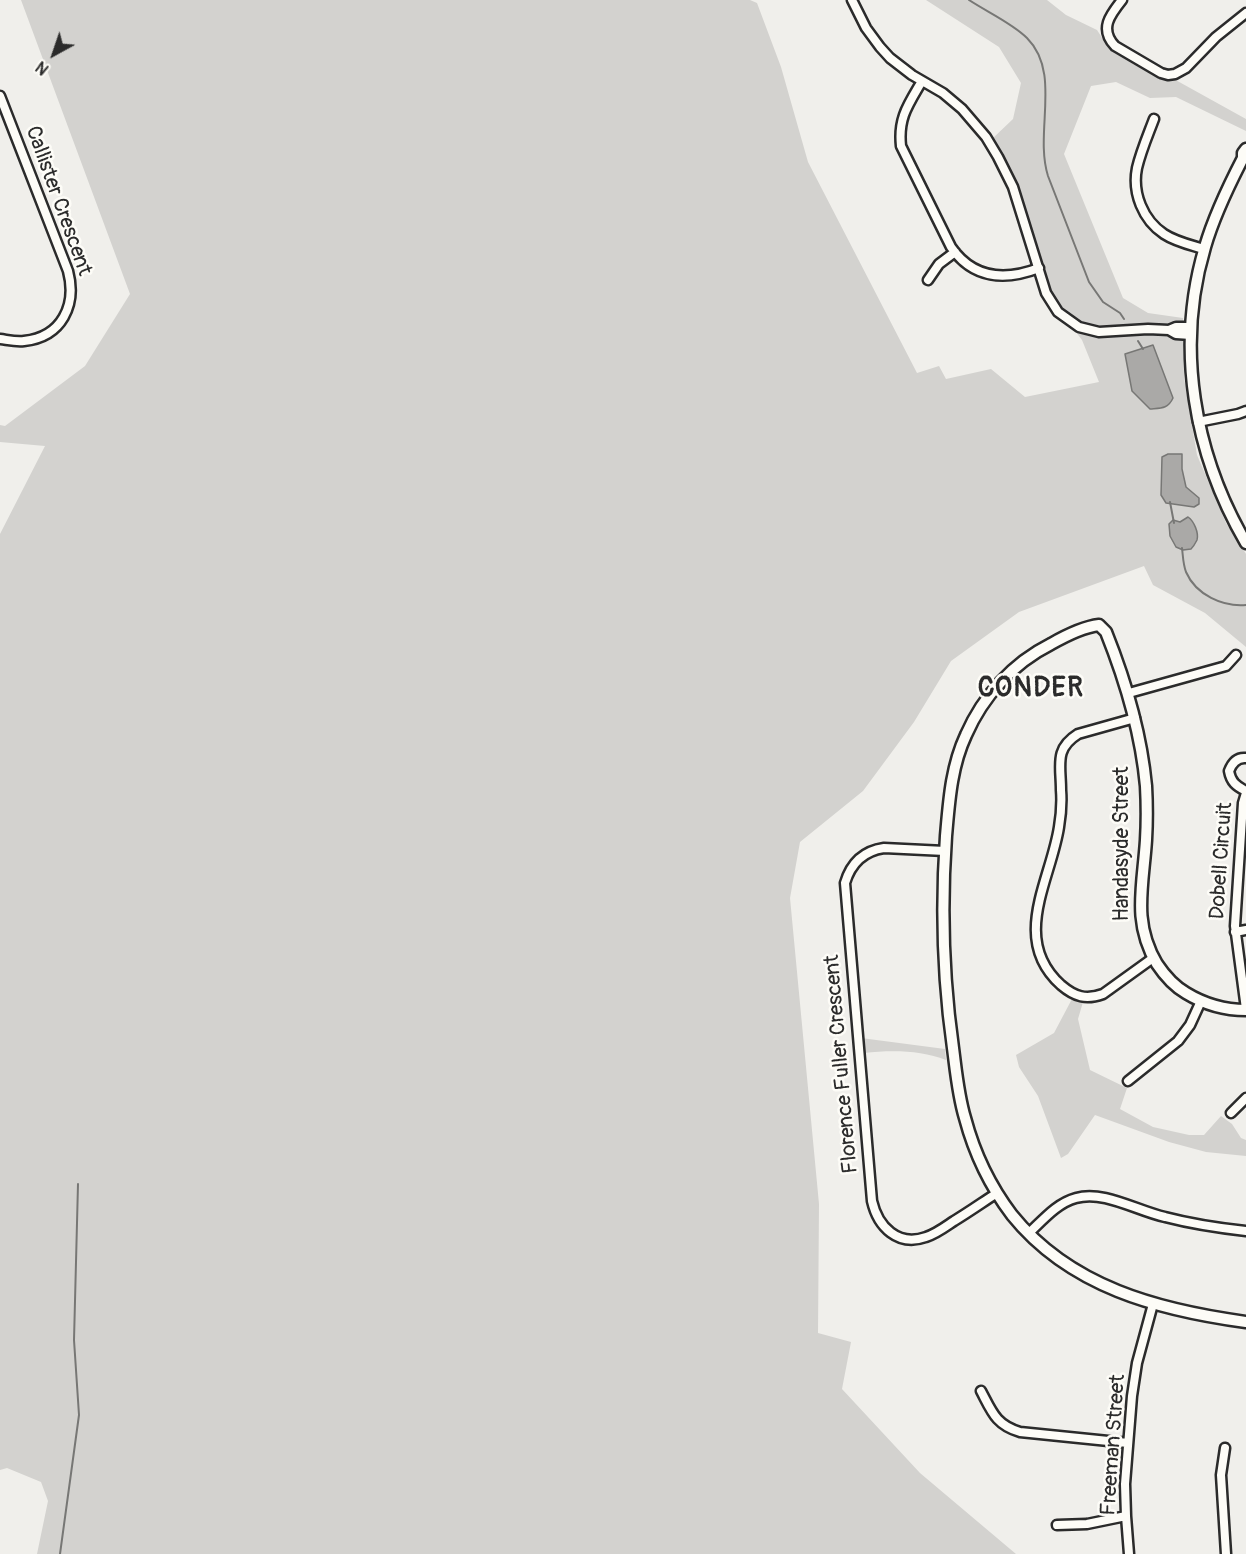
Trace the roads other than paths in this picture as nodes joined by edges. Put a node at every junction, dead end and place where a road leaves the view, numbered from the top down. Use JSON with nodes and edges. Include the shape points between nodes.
{"nodes":[{"id":1,"x":852,"y":0,"type":"edge"},
{"id":2,"x":1122,"y":0,"type":"edge"},
{"id":3,"x":1246,"y":14,"type":"edge"},
{"id":4,"x":922,"y":81,"type":"junction"},
{"id":5,"x":0,"y":96,"type":"edge"},
{"id":6,"x":1154,"y":118,"type":"dead end"},
{"id":7,"x":1245,"y":154,"type":"edge"},
{"id":8,"x":1204,"y":249,"type":"junction"},
{"id":9,"x":955,"y":252,"type":"junction"},
{"id":10,"x":1039,"y":268,"type":"junction"},
{"id":11,"x":928,"y":280,"type":"dead end"},
{"id":12,"x":1191,"y":331,"type":"junction"},
{"id":13,"x":0,"y":339,"type":"edge"},
{"id":14,"x":1246,"y":411,"type":"edge"},
{"id":15,"x":1198,"y":422,"type":"junction"},
{"id":16,"x":1246,"y":543,"type":"edge"},
{"id":17,"x":1236,"y":655,"type":"dead end"},
{"id":18,"x":1129,"y":693,"type":"junction"},
{"id":19,"x":1135,"y":718,"type":"junction"},
{"id":20,"x":1246,"y":758,"type":"edge"},
{"id":21,"x":1246,"y":792,"type":"edge"},
{"id":22,"x":945,"y":851,"type":"junction"},
{"id":23,"x":1246,"y":930,"type":"edge"},
{"id":24,"x":1235,"y":932,"type":"junction"},
{"id":25,"x":1153,"y":958,"type":"junction"},
{"id":26,"x":1201,"y":1001,"type":"junction"},
{"id":27,"x":1246,"y":1009,"type":"edge"},
{"id":28,"x":1128,"y":1081,"type":"dead end"},
{"id":29,"x":1246,"y":1098,"type":"edge"},
{"id":30,"x":1231,"y":1113,"type":"dead end"},
{"id":31,"x":997,"y":1193,"type":"junction"},
{"id":32,"x":1246,"y":1231,"type":"edge"},
{"id":33,"x":1029,"y":1233,"type":"junction"},
{"id":34,"x":1153,"y":1304,"type":"junction"},
{"id":35,"x":1246,"y":1322,"type":"edge"},
{"id":36,"x":981,"y":1391,"type":"dead end"},
{"id":37,"x":1128,"y":1443,"type":"junction"},
{"id":38,"x":1225,"y":1448,"type":"dead end"},
{"id":39,"x":1126,"y":1516,"type":"junction"},
{"id":40,"x":1057,"y":1525,"type":"dead end"},
{"id":41,"x":1129,"y":1554,"type":"edge"},
{"id":42,"x":1226,"y":1554,"type":"edge"}],
"edges":[{"from":1,"to":4,"type":"street","via":[[880,47]]},
{"from":2,"to":3,"type":"street","via":[[1108,21],[1110,40],[1168,75],[1186,68]]},
{"from":4,"to":9,"type":"street","via":[[903,116],[901,146]]},
{"from":4,"to":10,"type":"street","via":[[962,109],[986,137],[1013,187]]},
{"from":5,"to":13,"type":"street","name":"Callister Crescent","via":[[72,289],[66,314],[49,333],[26,341]]},
{"from":6,"to":8,"type":"street","via":[[1138,167],[1140,204],[1164,234]]},
{"from":7,"to":8,"type":"street"},
{"from":8,"to":12,"type":"street"},
{"from":9,"to":10,"type":"street","via":[[969,266],[995,276]]},
{"from":9,"to":11,"type":"street","via":[[939,264]]},
{"from":10,"to":12,"type":"street","via":[[1052,305],[1079,327],[1107,332]]},
{"from":12,"to":15,"type":"street"},
{"from":14,"to":15,"type":"street"},
{"from":15,"to":16,"type":"street","via":[[1217,485]]},
{"from":17,"to":18,"type":"street","via":[[1226,666]]},
{"from":18,"to":19,"type":"street","name":"Handasyde Street"},
{"from":18,"to":22,"type":"street","name":"Handasyde Street","via":[[1106,633],[1099,626],[1065,637],[1022,661],[984,701],[966,735],[952,780]]},
{"from":19,"to":25,"type":"street","name":"Handasyde Street","via":[[1147,802],[1140,917]]},
{"from":19,"to":25,"type":"street","via":[[1078,734],[1063,749],[1059,762],[1059,828],[1039,900],[1036,932],[1046,968],[1079,997],[1103,994]]},
{"from":20,"to":21,"type":"street","name":"Dobell Circuit","via":[[1234,761],[1229,771],[1234,784]]},
{"from":21,"to":24,"type":"street","name":"Dobell Circuit"},
{"from":22,"to":31,"type":"street","via":[[945,978],[958,1083],[973,1144]]},
{"from":22,"to":31,"type":"street","name":"Florence Fuller Crescent","via":[[875,849],[857,860],[845,883],[872,1201],[877,1217],[890,1232],[921,1239]]},
{"from":23,"to":24,"type":"street","name":"Dobell Circuit"},
{"from":24,"to":27,"type":"street","name":"Dobell Circuit"},
{"from":25,"to":26,"type":"street","name":"Handasyde Street","via":[[1179,989]]},
{"from":26,"to":27,"type":"street","name":"Handasyde Street","via":[[1222,1008]]},
{"from":26,"to":28,"type":"street","via":[[1179,1041]]},
{"from":29,"to":30,"type":"street"},
{"from":31,"to":33,"type":"street"},
{"from":32,"to":33,"type":"street","via":[[1178,1220],[1087,1195],[1063,1203]]},
{"from":33,"to":34,"type":"street","via":[[1074,1270]]},
{"from":34,"to":35,"type":"street"},
{"from":34,"to":37,"type":"street","name":"Freeman Street","via":[[1137,1363]]},
{"from":36,"to":37,"type":"street","via":[[997,1420],[1010,1429]]},
{"from":37,"to":39,"type":"street","name":"Freeman Street"},
{"from":38,"to":42,"type":"street","via":[[1221,1475]]},
{"from":39,"to":40,"type":"street"},
{"from":39,"to":41,"type":"street","name":"Freeman Street"}]}
